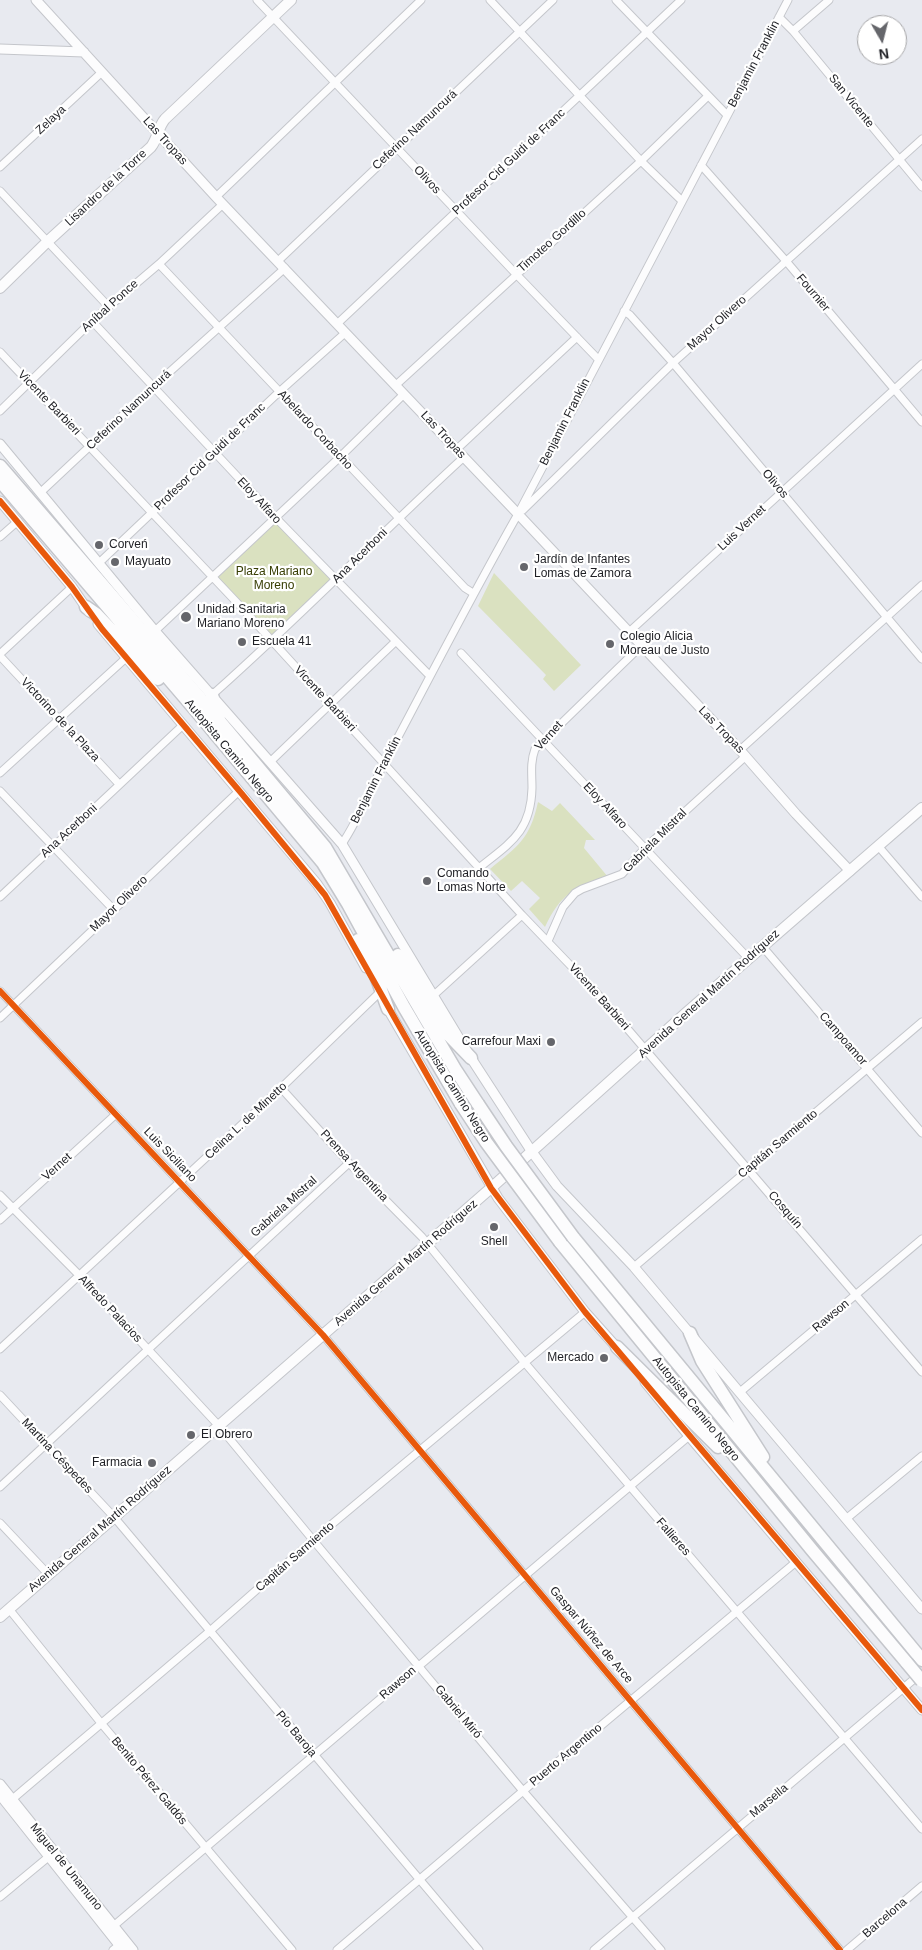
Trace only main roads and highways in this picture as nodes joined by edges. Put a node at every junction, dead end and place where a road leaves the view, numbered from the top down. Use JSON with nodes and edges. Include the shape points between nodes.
{"nodes":[{"id":1,"x":291,"y":0,"type":"edge"},
{"id":2,"x":0,"y":288,"type":"edge"},
{"id":3,"x":0,"y":466,"type":"edge"},
{"id":4,"x":0,"y":481,"type":"edge"},
{"id":5,"x":86,"y":607,"type":"road end"},
{"id":6,"x":212,"y":695,"type":"road end"},
{"id":7,"x":198,"y":713,"type":"junction"},
{"id":8,"x":264,"y":764,"type":"junction"},
{"id":9,"x":922,"y":808,"type":"edge"},
{"id":10,"x":322,"y":863,"type":"junction"},
{"id":11,"x":358,"y":902,"type":"junction"},
{"id":12,"x":388,"y":1009,"type":"road end"},
{"id":13,"x":472,"y":1058,"type":"road end"},
{"id":14,"x":690,"y":1333,"type":"road end"},
{"id":15,"x":617,"y":1347,"type":"road end"},
{"id":16,"x":791,"y":1501,"type":"junction"},
{"id":17,"x":812,"y":1550,"type":"junction"},
{"id":18,"x":0,"y":1616,"type":"edge"},
{"id":19,"x":920,"y":1657,"type":"edge"},
{"id":20,"x":922,"y":1681,"type":"edge"}],
"edges":[{"from":1,"to":2,"type":"main road","name":"Lisandro de la Torre","via":[[165,119],[151,146]]},
{"from":3,"to":8,"type":"highway","name":"Autopista Camino Negro"},
{"from":4,"to":7,"type":"highway","name":"Autopista Camino Negro"},
{"from":5,"to":7,"type":"highway","via":[[166,687]]},
{"from":6,"to":8,"type":"highway","via":[[214,703]]},
{"from":7,"to":10,"type":"highway","name":"Autopista Camino Negro"},
{"from":8,"to":11,"type":"highway","name":"Autopista Camino Negro","via":[[325,847]]},
{"from":9,"to":18,"type":"main road","name":"Avenida General Martín Rodríguez"},
{"from":10,"to":12,"type":"highway","via":[[376,976]]},
{"from":10,"to":17,"type":"highway","name":"Autopista Camino Negro","bridge":true,"via":[[408,1015],[486,1142],[560,1242]]},
{"from":11,"to":13,"type":"highway","via":[[370,912],[444,1030]]},
{"from":11,"to":16,"type":"highway","name":"Autopista Camino Negro","bridge":true,"via":[[455,1069],[506,1146],[574,1237]]},
{"from":14,"to":16,"type":"highway","via":[[702,1361]]},
{"from":15,"to":17,"type":"highway","via":[[728,1457]]},
{"from":16,"to":19,"type":"highway","name":"Autopista Camino Negro"},
{"from":17,"to":20,"type":"highway","name":"Autopista Camino Negro","bridge":true}]}
